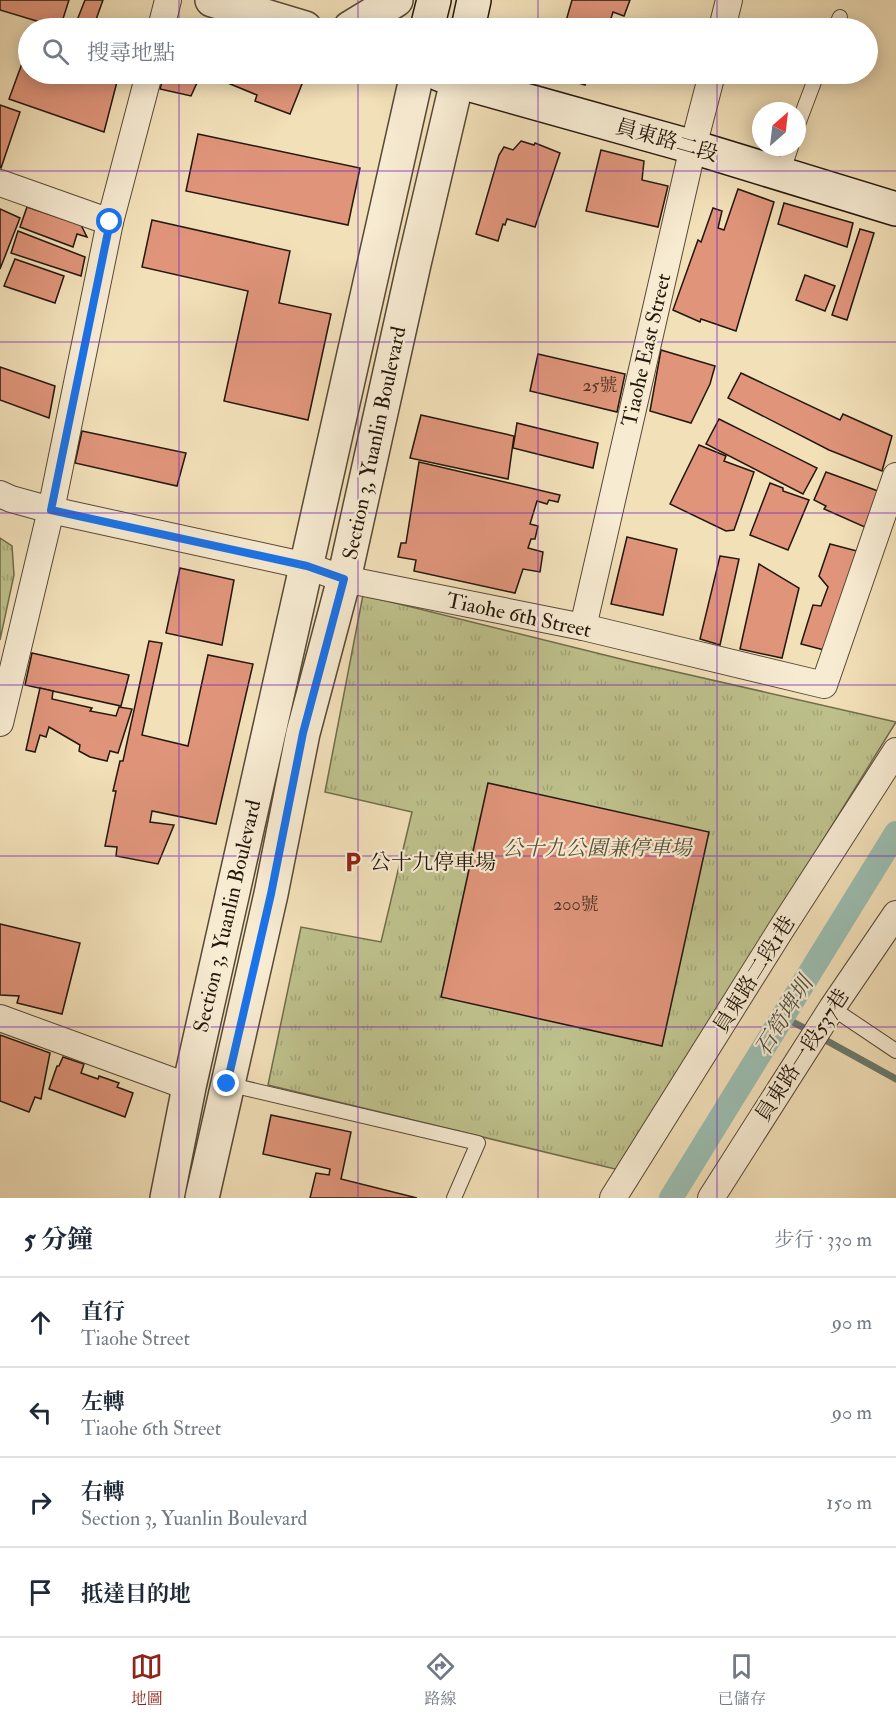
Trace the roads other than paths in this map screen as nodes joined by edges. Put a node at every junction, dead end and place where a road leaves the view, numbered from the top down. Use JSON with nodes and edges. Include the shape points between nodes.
{"nodes":[{"id":1,"x":168,"y":0,"type":"edge"},
{"id":2,"x":212,"y":0,"type":"edge"},
{"id":3,"x":396,"y":0,"type":"edge"},
{"id":4,"x":434,"y":0,"type":"edge"},
{"id":5,"x":474,"y":0,"type":"edge"},
{"id":6,"x":729,"y":0,"type":"edge"},
{"id":7,"x":164,"y":18,"type":"edge"},
{"id":8,"x":271,"y":18,"type":"edge"},
{"id":9,"x":366,"y":18,"type":"edge"},
{"id":10,"x":430,"y":18,"type":"edge"},
{"id":11,"x":470,"y":18,"type":"edge"},
{"id":12,"x":724,"y":18,"type":"edge"},
{"id":13,"x":146,"y":84,"type":"edge"},
{"id":14,"x":415,"y":84,"type":"edge"},
{"id":15,"x":449,"y":84,"type":"edge"},
{"id":16,"x":478,"y":84,"type":"edge"},
{"id":17,"x":709,"y":84,"type":"edge"},
{"id":18,"x":813,"y":84,"type":"edge"},
{"id":19,"x":806,"y":103,"type":"edge"},
{"id":20,"x":693,"y":147,"type":"junction"},
{"id":21,"x":787,"y":160,"type":"edge"},
{"id":22,"x":0,"y":183,"type":"edge"},
{"id":23,"x":896,"y":209,"type":"edge"},
{"id":24,"x":110,"y":222,"type":"junction"},
{"id":25,"x":896,"y":476,"type":"edge"},
{"id":26,"x":0,"y":494,"type":"edge"},
{"id":27,"x":51,"y":510,"type":"junction"},
{"id":28,"x":307,"y":566,"type":"junction"},
{"id":29,"x":344,"y":579,"type":"junction"},
{"id":30,"x":583,"y":627,"type":"junction"},
{"id":31,"x":0,"y":723,"type":"edge"},
{"id":32,"x":896,"y":751,"type":"edge"},
{"id":33,"x":896,"y":914,"type":"edge"},
{"id":34,"x":832,"y":1008,"type":"junction"},
{"id":35,"x":0,"y":1018,"type":"edge"},
{"id":36,"x":896,"y":1050,"type":"edge"},
{"id":37,"x":227,"y":1084,"type":"junction"},
{"id":38,"x":189,"y":1087,"type":"junction"},
{"id":39,"x":166,"y":1198,"type":"edge"},
{"id":40,"x":202,"y":1198,"type":"edge"},
{"id":41,"x":454,"y":1198,"type":"edge"},
{"id":42,"x":613,"y":1198,"type":"edge"},
{"id":43,"x":711,"y":1198,"type":"edge"}],
"edges":[{"from":1,"to":7,"type":"street"},
{"from":2,"to":8,"type":"street"},
{"from":3,"to":9,"type":"street"},
{"from":4,"to":10,"type":"street"},
{"from":5,"to":11,"type":"street"},
{"from":6,"to":12,"type":"street"},
{"from":13,"to":24,"type":"street"},
{"from":14,"to":28,"type":"street","name":"Section 3, Yuanlin Boulevard"},
{"from":15,"to":29,"type":"street","name":"Section 3, Yuanlin Boulevard"},
{"from":16,"to":20,"type":"street","name":"員東路二段"},
{"from":17,"to":20,"type":"street","name":"Tiaohe East Street"},
{"from":18,"to":19,"type":"lane"},
{"from":20,"to":21,"type":"street","name":"員東路二段"},
{"from":20,"to":30,"type":"street","name":"Tiaohe East Street"},
{"from":21,"to":23,"type":"street","name":"員東路二段"},
{"from":22,"to":24,"type":"street"},
{"from":24,"to":27,"type":"street"},
{"from":25,"to":30,"type":"street","name":"Tiaohe 6th Street","via":[[824,685]]},
{"from":26,"to":27,"type":"street","name":"Tiaohe 6th Street"},
{"from":27,"to":28,"type":"street","name":"Tiaohe 6th Street"},
{"from":27,"to":31,"type":"street"},
{"from":28,"to":29,"type":"street","name":"Tiaohe 6th Street"},
{"from":28,"to":38,"type":"street","name":"Section 3, Yuanlin Boulevard"},
{"from":29,"to":30,"type":"street","name":"Tiaohe 6th Street"},
{"from":29,"to":37,"type":"street","name":"Section 3, Yuanlin Boulevard","via":[[303,733]]},
{"from":32,"to":42,"type":"street","name":"員東路二段1巷"},
{"from":33,"to":34,"type":"street","name":"員東路一段537巷"},
{"from":34,"to":36,"type":"lane"},
{"from":34,"to":43,"type":"street","name":"員東路一段537巷"},
{"from":35,"to":38,"type":"street"},
{"from":37,"to":40,"type":"street","name":"Section 3, Yuanlin Boulevard"},
{"from":37,"to":41,"type":"lane","via":[[478,1143]]},
{"from":38,"to":39,"type":"street","name":"Section 3, Yuanlin Boulevard"}]}
